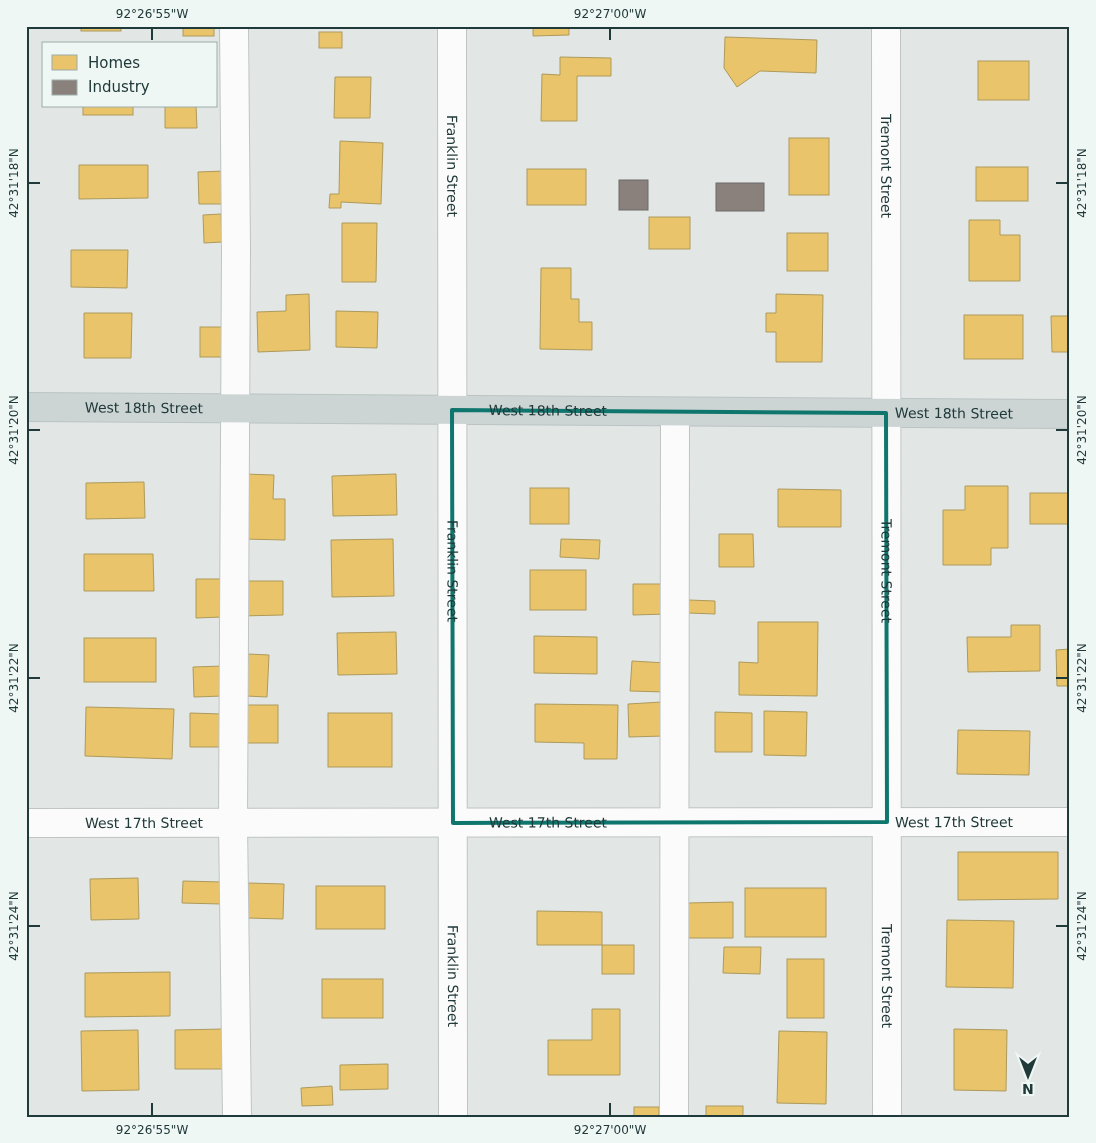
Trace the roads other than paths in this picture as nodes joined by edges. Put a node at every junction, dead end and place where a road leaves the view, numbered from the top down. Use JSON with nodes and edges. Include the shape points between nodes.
{"nodes":[{"id":1,"x":234,"y":26,"type":"edge"},
{"id":2,"x":452,"y":26,"type":"edge"},
{"id":3,"x":886,"y":26,"type":"edge"},
{"id":4,"x":26,"y":407,"type":"edge"},
{"id":5,"x":235,"y":409,"type":"junction"},
{"id":6,"x":452,"y":410,"type":"junction"},
{"id":7,"x":675,"y":412,"type":"junction"},
{"id":8,"x":886,"y":413,"type":"junction"},
{"id":9,"x":1070,"y":414,"type":"edge"},
{"id":10,"x":675,"y":822,"type":"junction"},
{"id":11,"x":886,"y":822,"type":"junction"},
{"id":12,"x":1070,"y":822,"type":"edge"},
{"id":13,"x":26,"y":823,"type":"edge"},
{"id":14,"x":233,"y":823,"type":"junction"},
{"id":15,"x":453,"y":823,"type":"junction"},
{"id":16,"x":237,"y":1117,"type":"edge"},
{"id":17,"x":453,"y":1117,"type":"edge"},
{"id":18,"x":674,"y":1117,"type":"edge"},
{"id":19,"x":886,"y":1117,"type":"edge"}],
"edges":[{"from":1,"to":5,"type":"street"},
{"from":2,"to":6,"type":"street","name":"Franklin Street"},
{"from":3,"to":8,"type":"street","name":"Tremont Street"},
{"from":4,"to":5,"type":"main road","name":"West 18th Street"},
{"from":5,"to":6,"type":"main road","name":"West 18th Street"},
{"from":5,"to":14,"type":"street"},
{"from":6,"to":7,"type":"main road","name":"West 18th Street"},
{"from":6,"to":15,"type":"street","name":"Franklin Street"},
{"from":7,"to":8,"type":"main road","name":"West 18th Street"},
{"from":7,"to":10,"type":"street"},
{"from":8,"to":9,"type":"main road","name":"West 18th Street"},
{"from":8,"to":11,"type":"street","name":"Tremont Street"},
{"from":10,"to":11,"type":"street","name":"West 17th Street"},
{"from":10,"to":15,"type":"street","name":"West 17th Street"},
{"from":10,"to":18,"type":"street"},
{"from":11,"to":12,"type":"street","name":"West 17th Street"},
{"from":11,"to":19,"type":"street","name":"Tremont Street"},
{"from":13,"to":14,"type":"street","name":"West 17th Street"},
{"from":14,"to":15,"type":"street","name":"West 17th Street"},
{"from":14,"to":16,"type":"street"},
{"from":15,"to":17,"type":"street","name":"Franklin Street"}]}
